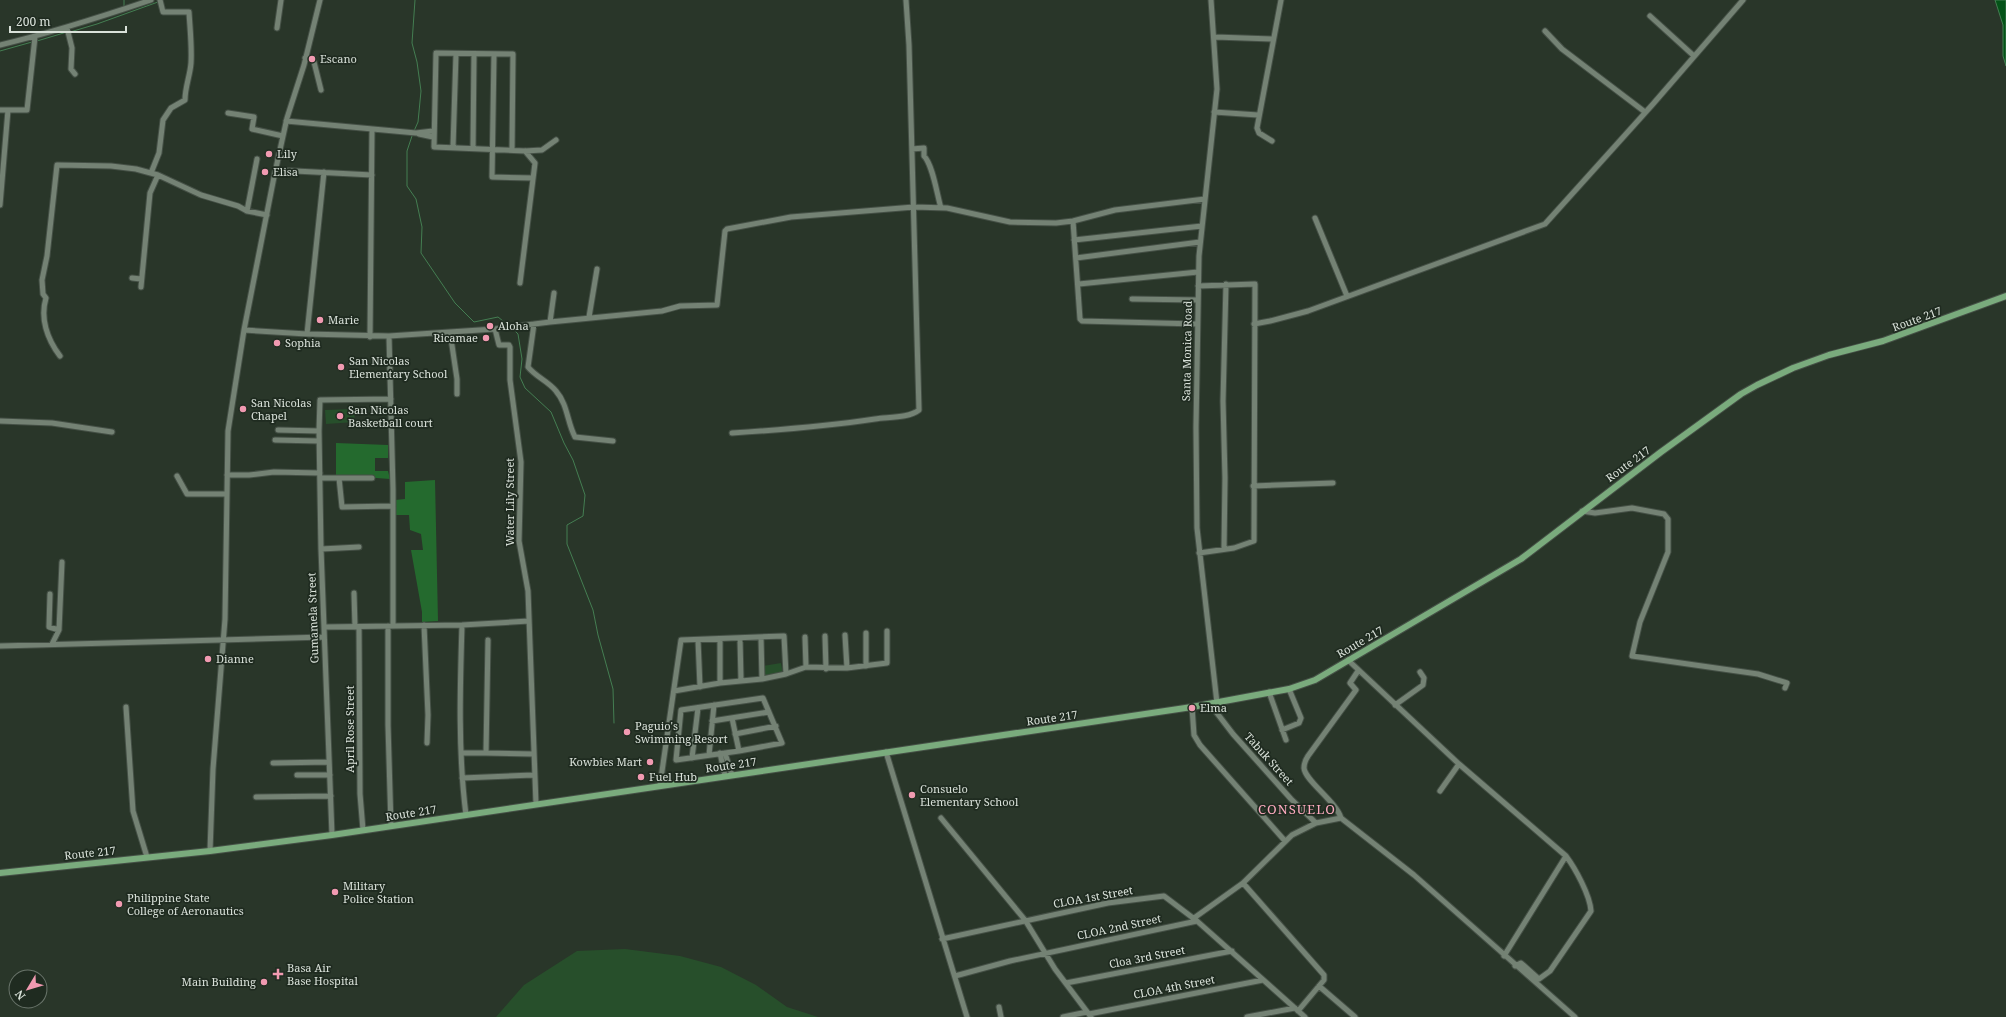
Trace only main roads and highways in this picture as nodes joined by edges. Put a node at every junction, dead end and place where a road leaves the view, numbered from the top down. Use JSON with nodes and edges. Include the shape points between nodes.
{"nodes":[{"id":1,"x":2006,"y":296,"type":"edge"},
{"id":2,"x":0,"y":873,"type":"edge"}],
"edges":[{"from":1,"to":2,"type":"main road","name":"Route 217","via":[[1883,342],[1829,355],[1757,384],[1582,511],[1521,559],[1315,680],[1289,689],[1192,707],[332,835],[210,851]]}]}
